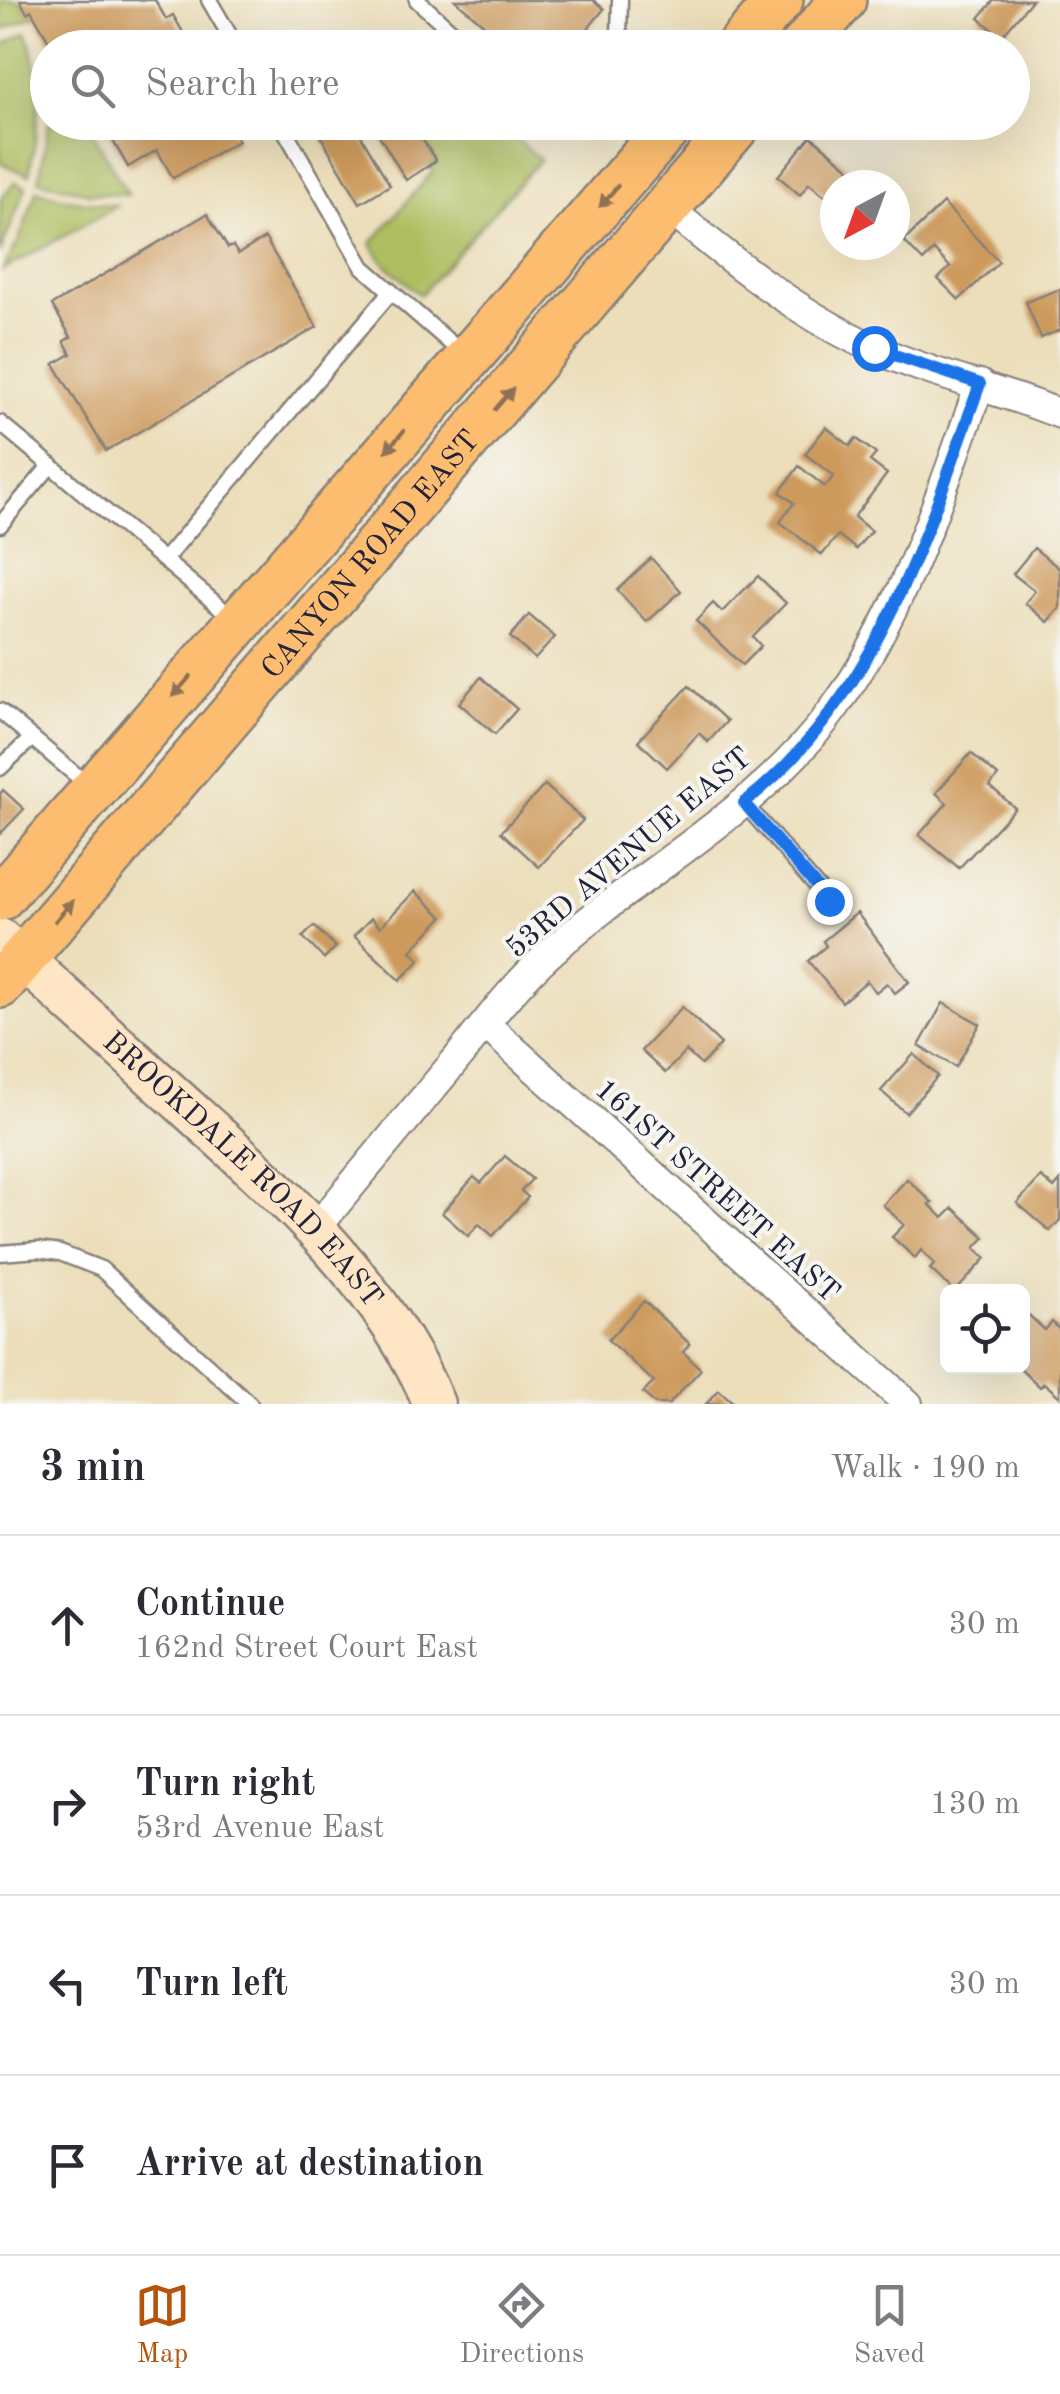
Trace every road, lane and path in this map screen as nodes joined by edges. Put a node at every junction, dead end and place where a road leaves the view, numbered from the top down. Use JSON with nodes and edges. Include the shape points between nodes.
{"nodes":[{"id":1,"x":210,"y":0,"type":"edge"},
{"id":2,"x":417,"y":0,"type":"edge"},
{"id":3,"x":620,"y":0,"type":"edge"},
{"id":4,"x":780,"y":0,"type":"edge"},
{"id":5,"x":227,"y":30,"type":"edge"},
{"id":6,"x":450,"y":30,"type":"edge"},
{"id":7,"x":619,"y":30,"type":"edge"},
{"id":8,"x":754,"y":30,"type":"edge"},
{"id":9,"x":290,"y":140,"type":"edge"},
{"id":10,"x":655,"y":140,"type":"edge"},
{"id":11,"x":725,"y":140,"type":"edge"},
{"id":12,"x":668,"y":208,"type":"junction"},
{"id":13,"x":390,"y":293,"type":"junction"},
{"id":14,"x":468,"y":358,"type":"junction"},
{"id":15,"x":980,"y":384,"type":"junction"},
{"id":16,"x":1060,"y":414,"type":"edge"},
{"id":17,"x":0,"y":422,"type":"edge"},
{"id":18,"x":51,"y":466,"type":"junction"},
{"id":19,"x":0,"y":525,"type":"edge"},
{"id":20,"x":164,"y":560,"type":"junction"},
{"id":21,"x":237,"y":622,"type":"junction"},
{"id":22,"x":0,"y":711,"type":"edge"},
{"id":23,"x":32,"y":738,"type":"junction"},
{"id":24,"x":0,"y":768,"type":"edge"},
{"id":25,"x":93,"y":790,"type":"junction"},
{"id":26,"x":744,"y":803,"type":"junction"},
{"id":27,"x":0,"y":898,"type":"edge"},
{"id":28,"x":829,"y":901,"type":"dead end"},
{"id":29,"x":7,"y":961,"type":"edge"},
{"id":30,"x":485,"y":1024,"type":"junction"},
{"id":31,"x":315,"y":1230,"type":"junction"},
{"id":32,"x":0,"y":1253,"type":"edge"},
{"id":33,"x":250,"y":1404,"type":"edge"},
{"id":34,"x":434,"y":1404,"type":"edge"},
{"id":35,"x":908,"y":1404,"type":"edge"}],
"edges":[{"from":1,"to":5,"type":"lane"},
{"from":2,"to":6,"type":"lane"},
{"from":3,"to":7,"type":"lane"},
{"from":4,"to":8,"type":"main road"},
{"from":9,"to":13,"type":"lane","via":[[363,267]]},
{"from":10,"to":14,"type":"main road","name":"CANYON ROAD EAST","one_way":true},
{"from":11,"to":12,"type":"main road","name":"CANYON ROAD EAST"},
{"from":12,"to":15,"type":"street","via":[[810,316],[874,348]]},
{"from":29,"to":12,"type":"main road","name":"CANYON ROAD EAST","one_way":true},
{"from":13,"to":14,"type":"lane"},
{"from":13,"to":20,"type":"lane"},
{"from":14,"to":21,"type":"main road","name":"CANYON ROAD EAST","one_way":true},
{"from":15,"to":16,"type":"street"},
{"from":15,"to":26,"type":"street","name":"53RD AVENUE EAST","via":[[927,532],[875,649],[832,711]]},
{"from":17,"to":18,"type":"lane"},
{"from":18,"to":19,"type":"lane"},
{"from":18,"to":20,"type":"lane"},
{"from":20,"to":21,"type":"lane"},
{"from":21,"to":25,"type":"main road","name":"CANYON ROAD EAST","one_way":true},
{"from":22,"to":23,"type":"lane"},
{"from":23,"to":24,"type":"lane"},
{"from":23,"to":25,"type":"lane"},
{"from":25,"to":27,"type":"main road","name":"CANYON ROAD EAST"},
{"from":26,"to":28,"type":"lane"},
{"from":26,"to":30,"type":"street","name":"53RD AVENUE EAST","via":[[596,913]]},
{"from":29,"to":31,"type":"main road","name":"BROOKDALE ROAD EAST","via":[[270,1183]]},
{"from":30,"to":31,"type":"street","name":"53RD AVENUE EAST"},
{"from":30,"to":35,"type":"street","name":"161ST STREET EAST"},
{"from":31,"to":34,"type":"main road","name":"BROOKDALE ROAD EAST","via":[[391,1320]]},
{"from":32,"to":33,"type":"lane","via":[[60,1253],[101,1269]]}]}
